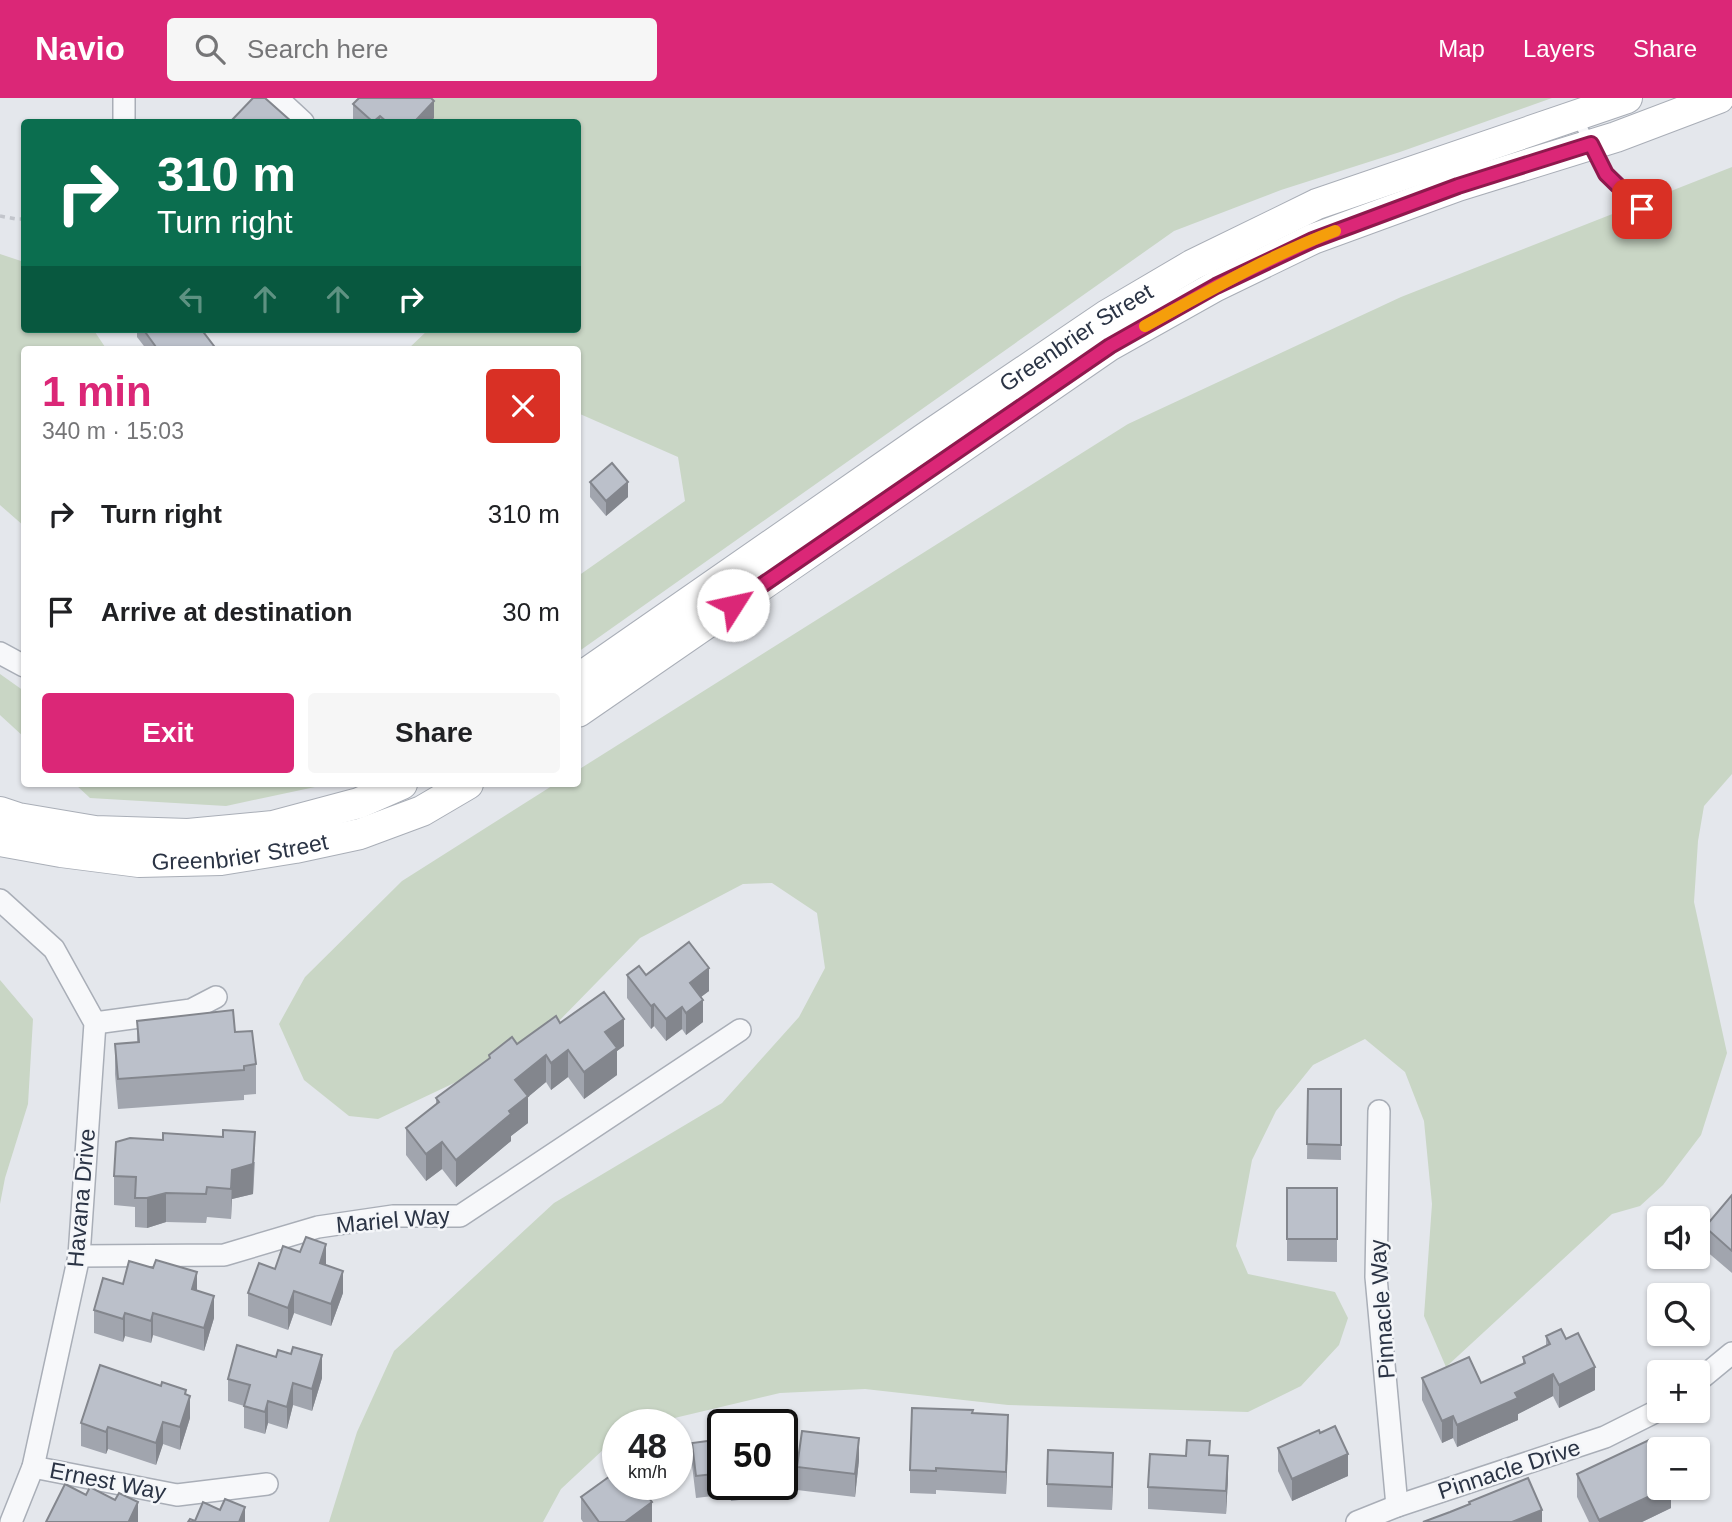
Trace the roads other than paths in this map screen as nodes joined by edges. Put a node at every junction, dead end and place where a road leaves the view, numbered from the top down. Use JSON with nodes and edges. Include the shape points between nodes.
{"nodes":[{"id":1,"x":124,"y":98,"type":"edge"},
{"id":2,"x":277,"y":98,"type":"edge"},
{"id":3,"x":1627,"y":98,"type":"edge"},
{"id":4,"x":1719,"y":98,"type":"edge"},
{"id":5,"x":1576,"y":115,"type":"junction"},
{"id":6,"x":124,"y":119,"type":"edge"},
{"id":7,"x":300,"y":119,"type":"edge"},
{"id":8,"x":1591,"y":144,"type":"junction"},
{"id":9,"x":1656,"y":214,"type":"dead end"},
{"id":10,"x":1093,"y":341,"type":"junction"},
{"id":11,"x":0,"y":653,"type":"edge"},
{"id":12,"x":21,"y":664,"type":"edge"},
{"id":13,"x":581,"y":677,"type":"edge"},
{"id":14,"x":581,"y":710,"type":"edge"},
{"id":15,"x":395,"y":787,"type":"edge"},
{"id":16,"x":463,"y":787,"type":"edge"},
{"id":17,"x":0,"y":812,"type":"edge"},
{"id":18,"x":0,"y":841,"type":"edge"},
{"id":19,"x":0,"y":900,"type":"edge"},
{"id":20,"x":216,"y":998,"type":"dead end"},
{"id":21,"x":95,"y":1023,"type":"junction"},
{"id":22,"x":740,"y":1031,"type":"dead end"},
{"id":23,"x":1379,"y":1111,"type":"dead end"},
{"id":24,"x":79,"y":1256,"type":"junction"},
{"id":25,"x":1731,"y":1354,"type":"edge"},
{"id":26,"x":1710,"y":1371,"type":"edge"},
{"id":27,"x":1647,"y":1416,"type":"edge"},
{"id":28,"x":33,"y":1467,"type":"junction"},
{"id":29,"x":267,"y":1484,"type":"dead end"},
{"id":30,"x":1397,"y":1506,"type":"junction"},
{"id":31,"x":11,"y":1522,"type":"edge"},
{"id":32,"x":1357,"y":1522,"type":"edge"}],
"edges":[{"from":1,"to":6,"type":"street"},
{"from":2,"to":7,"type":"street"},
{"from":3,"to":5,"type":"main road","name":"Greenbrier Street"},
{"from":4,"to":8,"type":"main road","name":"Greenbrier Street"},
{"from":5,"to":8,"type":"lane"},
{"from":5,"to":10,"type":"main road","name":"Greenbrier Street","via":[[1317,204],[1192,265],[1107,315]]},
{"from":8,"to":9,"type":"lane","via":[[1606,174],[1642,209]]},
{"from":8,"to":10,"type":"main road","name":"Greenbrier Street","via":[[1458,186],[1313,240]]},
{"from":10,"to":13,"type":"main road","name":"Greenbrier Street","via":[[925,438]]},
{"from":10,"to":14,"type":"main road","name":"Greenbrier Street"},
{"from":11,"to":12,"type":"street"},
{"from":15,"to":17,"type":"main road","name":"Greenbrier Street","via":[[359,803],[273,826],[187,834],[95,831]]},
{"from":16,"to":18,"type":"main road","name":"Greenbrier Street","via":[[422,811],[360,834],[221,860],[139,862]]},
{"from":19,"to":21,"type":"street","via":[[54,949]]},
{"from":20,"to":21,"type":"street","via":[[191,1010]]},
{"from":21,"to":24,"type":"street","name":"Havana Drive"},
{"from":22,"to":24,"type":"street","name":"Mariel Way","via":[[460,1216],[393,1216],[318,1227],[223,1255]]},
{"from":23,"to":30,"type":"street","name":"Pinnacle Way","via":[[1376,1277]]},
{"from":24,"to":28,"type":"street","name":"Havana Drive"},
{"from":25,"to":26,"type":"street"},
{"from":27,"to":30,"type":"street","name":"Pinnacle Drive","via":[[1605,1437]]},
{"from":28,"to":29,"type":"street","name":"Ernest Way","via":[[177,1495]]},
{"from":28,"to":31,"type":"street","name":"Havana Drive"},
{"from":30,"to":32,"type":"street","name":"Pinnacle Drive"}]}
